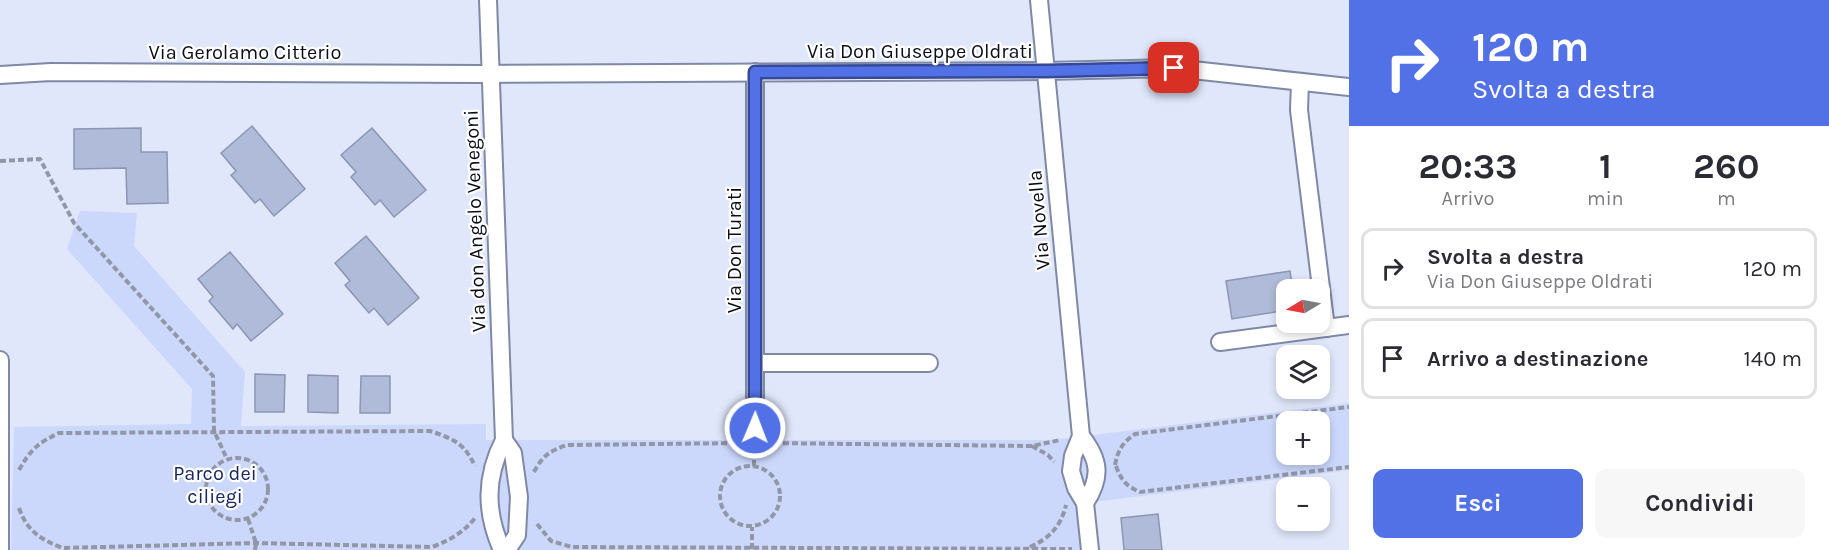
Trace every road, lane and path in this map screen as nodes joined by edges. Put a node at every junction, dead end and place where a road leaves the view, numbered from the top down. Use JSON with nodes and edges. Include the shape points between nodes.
{"nodes":[{"id":1,"x":488,"y":0,"type":"edge"},
{"id":2,"x":1039,"y":0,"type":"edge"},
{"id":3,"x":1046,"y":71,"type":"junction"},
{"id":4,"x":755,"y":72,"type":"junction"},
{"id":5,"x":491,"y":74,"type":"junction"},
{"id":6,"x":0,"y":75,"type":"edge"},
{"id":7,"x":1300,"y":82,"type":"junction"},
{"id":8,"x":1349,"y":87,"type":"edge"},
{"id":9,"x":0,"y":160,"type":"edge"},
{"id":10,"x":1320,"y":279,"type":"edge"},
{"id":11,"x":1349,"y":325,"type":"edge"},
{"id":12,"x":1330,"y":327,"type":"edge"},
{"id":13,"x":1288,"y":333,"type":"edge"},
{"id":14,"x":1220,"y":342,"type":"dead end"},
{"id":15,"x":0,"y":360,"type":"edge"},
{"id":16,"x":755,"y":363,"type":"junction"},
{"id":17,"x":929,"y":363,"type":"dead end"},
{"id":18,"x":0,"y":373,"type":"edge"},
{"id":19,"x":1349,"y":407,"type":"edge"},
{"id":20,"x":755,"y":428,"type":"dead end"},
{"id":21,"x":214,"y":431,"type":"junction"},
{"id":22,"x":1081,"y":436,"type":"junction"},
{"id":23,"x":504,"y":440,"type":"junction"},
{"id":24,"x":1032,"y":446,"type":"junction"},
{"id":25,"x":227,"y":459,"type":"junction"},
{"id":26,"x":1055,"y":465,"type":"dead end"},
{"id":27,"x":1115,"y":465,"type":"junction"},
{"id":28,"x":1349,"y":467,"type":"edge"},
{"id":29,"x":1097,"y":468,"type":"junction"},
{"id":30,"x":18,"y":471,"type":"dead end"},
{"id":31,"x":531,"y":477,"type":"dead end"},
{"id":32,"x":0,"y":490,"type":"edge"},
{"id":33,"x":489,"y":493,"type":"junction"},
{"id":34,"x":1068,"y":495,"type":"dead end"},
{"id":35,"x":1085,"y":503,"type":"junction"},
{"id":36,"x":477,"y":516,"type":"dead end"},
{"id":37,"x":248,"y":519,"type":"junction"},
{"id":38,"x":535,"y":520,"type":"dead end"},
{"id":39,"x":752,"y":526,"type":"junction"},
{"id":40,"x":0,"y":535,"type":"edge"},
{"id":41,"x":256,"y":543,"type":"junction"},
{"id":42,"x":752,"y":549,"type":"edge"},
{"id":43,"x":1027,"y":549,"type":"edge"},
{"id":44,"x":0,"y":550,"type":"edge"},
{"id":45,"x":255,"y":550,"type":"edge"},
{"id":46,"x":502,"y":550,"type":"edge"},
{"id":47,"x":507,"y":550,"type":"edge"},
{"id":48,"x":1090,"y":550,"type":"edge"}],
"edges":[{"from":1,"to":5,"type":"street","name":"Via don Angelo Venegoni"},
{"from":2,"to":3,"type":"street","name":"Via Novella"},
{"from":3,"to":4,"type":"street","name":"Via Don Giuseppe Oldrati"},
{"from":3,"to":7,"type":"street","name":"Via Don Giuseppe Oldrati","via":[[1174,68]]},
{"from":3,"to":22,"type":"street","name":"Via Novella"},
{"from":4,"to":5,"type":"street","name":"Via Don Giuseppe Oldrati"},
{"from":4,"to":16,"type":"street","name":"Via Don Turati"},
{"from":5,"to":6,"type":"street","name":"Via Gerolamo Citterio"},
{"from":5,"to":23,"type":"street","name":"Via don Angelo Venegoni"},
{"from":7,"to":8,"type":"street","name":"Via Don Giuseppe Oldrati"},
{"from":7,"to":10,"type":"street","via":[[1299,110]]},
{"from":9,"to":21,"type":"path","via":[[40,159],[75,224],[213,376]]},
{"from":11,"to":12,"type":"street"},
{"from":13,"to":14,"type":"street"},
{"from":15,"to":18,"type":"street"},
{"from":16,"to":17,"type":"street"},
{"from":16,"to":20,"type":"street","name":"Via Don Turati"},
{"from":18,"to":32,"type":"street"},
{"from":19,"to":27,"type":"path","via":[[1135,434],[1124,442]]},
{"from":21,"to":25,"type":"path"},
{"from":21,"to":30,"type":"path","via":[[59,433],[39,442]]},
{"from":21,"to":33,"type":"path","via":[[430,431],[452,439],[468,451],[480,494]]},
{"from":22,"to":24,"type":"path"},
{"from":22,"to":29,"type":"street","name":"Via Novella","via":[[1091,448]]},
{"from":22,"to":35,"type":"street","name":"Via Novella","via":[[1071,471]]},
{"from":23,"to":33,"type":"street","name":"Via don Angelo Venegoni","via":[[494,459]]},
{"from":23,"to":47,"type":"street","name":"Via don Angelo Venegoni","via":[[513,453],[519,496],[517,536]]},
{"from":24,"to":26,"type":"path","via":[[1048,455]]},
{"from":24,"to":31,"type":"path","via":[[567,445],[541,459]]},
{"from":25,"to":37,"type":"path","via":[[248,460],[264,472],[268,482],[265,504]]},
{"from":25,"to":37,"type":"path","via":[[209,474],[206,496],[217,514],[238,521]]},
{"from":27,"to":28,"type":"path","via":[[1120,478],[1140,492]]},
{"from":27,"to":29,"type":"path"},
{"from":29,"to":35,"type":"street","name":"Via Novella","via":[[1095,488]]},
{"from":32,"to":40,"type":"street"},
{"from":32,"to":41,"type":"path","via":[[12,490],[29,527],[43,540],[63,548]]},
{"from":33,"to":46,"type":"street","name":"Via don Angelo Venegoni","via":[[495,534]]},
{"from":34,"to":43,"type":"path","via":[[1056,529],[1044,541]]},
{"from":35,"to":48,"type":"street","name":"Via Novella"},
{"from":36,"to":41,"type":"path","via":[[466,530],[432,547]]},
{"from":37,"to":41,"type":"path"},
{"from":38,"to":42,"type":"path","via":[[551,541],[572,547]]},
{"from":39,"to":39,"type":"path","via":[[736,523],[727,516],[719,496],[728,475],[745,466],[770,474],[780,498],[771,518]]},
{"from":39,"to":42,"type":"path"},
{"from":40,"to":44,"type":"street"},
{"from":41,"to":45,"type":"path"},
{"from":42,"to":43,"type":"path"},
{"from":43,"to":48,"type":"path"}]}
